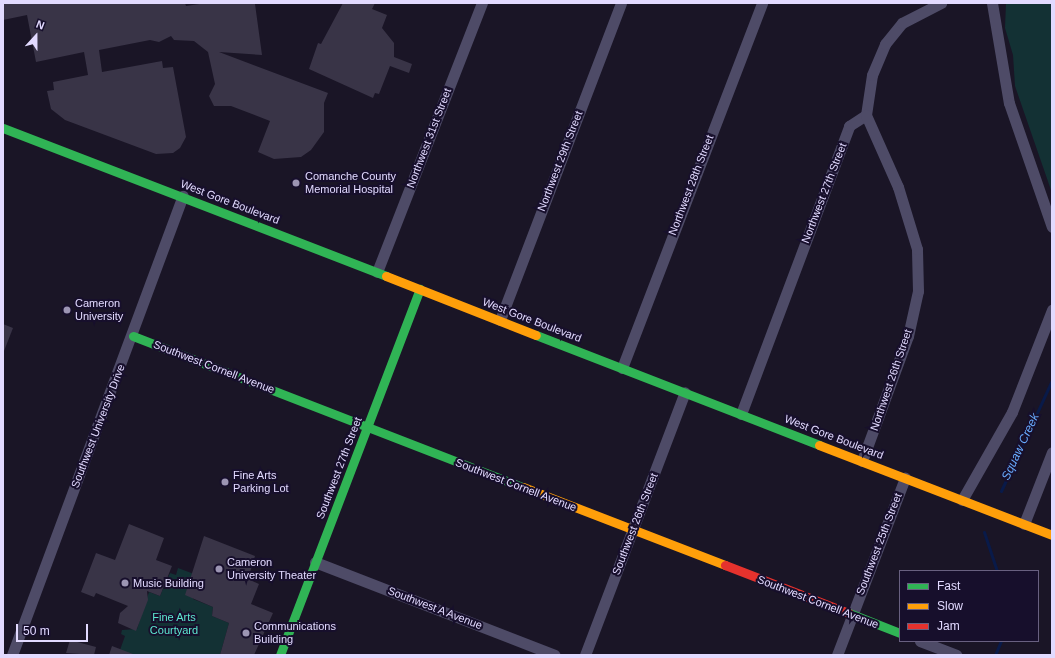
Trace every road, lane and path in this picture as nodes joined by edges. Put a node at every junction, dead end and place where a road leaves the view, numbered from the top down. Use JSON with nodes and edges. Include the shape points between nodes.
{"nodes":[{"id":1,"x":482,"y":3,"type":"edge"},
{"id":2,"x":621,"y":3,"type":"edge"},
{"id":3,"x":762,"y":3,"type":"edge"},
{"id":4,"x":941,"y":3,"type":"edge"},
{"id":5,"x":992,"y":3,"type":"edge"},
{"id":6,"x":866,"y":115,"type":"junction"},
{"id":7,"x":3,"y":128,"type":"edge"},
{"id":8,"x":183,"y":196,"type":"junction"},
{"id":9,"x":1052,"y":227,"type":"edge"},
{"id":10,"x":377,"y":272,"type":"junction"},
{"id":11,"x":420,"y":289,"type":"junction"},
{"id":12,"x":1052,"y":310,"type":"edge"},
{"id":13,"x":500,"y":320,"type":"junction"},
{"id":14,"x":133,"y":336,"type":"junction"},
{"id":15,"x":622,"y":368,"type":"junction"},
{"id":16,"x":685,"y":392,"type":"junction"},
{"id":17,"x":741,"y":414,"type":"junction"},
{"id":18,"x":368,"y":427,"type":"junction"},
{"id":19,"x":1052,"y":452,"type":"edge"},
{"id":20,"x":862,"y":461,"type":"junction"},
{"id":21,"x":904,"y":478,"type":"junction"},
{"id":22,"x":962,"y":500,"type":"junction"},
{"id":23,"x":1024,"y":524,"type":"junction"},
{"id":24,"x":632,"y":530,"type":"junction"},
{"id":25,"x":1052,"y":535,"type":"edge"},
{"id":26,"x":315,"y":562,"type":"junction"},
{"id":27,"x":852,"y":615,"type":"junction"},
{"id":28,"x":899,"y":633,"type":"edge"},
{"id":29,"x":923,"y":642,"type":"edge"},
{"id":30,"x":12,"y":655,"type":"edge"},
{"id":31,"x":280,"y":655,"type":"edge"},
{"id":32,"x":555,"y":655,"type":"edge"},
{"id":33,"x":585,"y":655,"type":"edge"},
{"id":34,"x":837,"y":655,"type":"edge"},
{"id":35,"x":956,"y":655,"type":"edge"}],
"edges":[{"from":1,"to":10,"type":"street","name":"Northwest 31st Street"},
{"from":2,"to":13,"type":"street","name":"Northwest 29th Street"},
{"from":3,"to":15,"type":"street","name":"Northwest 28th Street"},
{"from":4,"to":6,"type":"street","via":[[902,23],[884,44],[872,75]]},
{"from":5,"to":9,"type":"street","via":[[1009,103]]},
{"from":6,"to":17,"type":"street","name":"Northwest 27th Street","via":[[850,126]]},
{"from":6,"to":20,"type":"street","name":"Northwest 26th Street","via":[[898,187],[917,249],[918,291],[908,336]]},
{"from":7,"to":8,"type":"street","name":"West Gore Boulevard"},
{"from":8,"to":10,"type":"street","name":"West Gore Boulevard"},
{"from":8,"to":14,"type":"street","name":"Southwest University Drive"},
{"from":10,"to":11,"type":"street","name":"West Gore Boulevard"},
{"from":11,"to":13,"type":"street","name":"West Gore Boulevard"},
{"from":11,"to":18,"type":"street","name":"Southwest 27th Street"},
{"from":12,"to":22,"type":"street","via":[[1012,412]]},
{"from":13,"to":15,"type":"street","name":"West Gore Boulevard"},
{"from":14,"to":18,"type":"street","name":"Southwest Cornell Avenue"},
{"from":14,"to":30,"type":"street","name":"Southwest University Drive"},
{"from":15,"to":16,"type":"street","name":"West Gore Boulevard"},
{"from":16,"to":17,"type":"street","name":"West Gore Boulevard"},
{"from":16,"to":24,"type":"street","name":"Southwest 26th Street"},
{"from":17,"to":20,"type":"street","name":"West Gore Boulevard"},
{"from":18,"to":24,"type":"street","name":"Southwest Cornell Avenue"},
{"from":18,"to":26,"type":"street","name":"Southwest 27th Street"},
{"from":19,"to":23,"type":"street"},
{"from":20,"to":21,"type":"street","name":"West Gore Boulevard"},
{"from":21,"to":22,"type":"street","name":"West Gore Boulevard"},
{"from":21,"to":27,"type":"street","name":"Southwest 25th Street"},
{"from":22,"to":23,"type":"street","name":"West Gore Boulevard"},
{"from":23,"to":25,"type":"street","name":"West Gore Boulevard"},
{"from":24,"to":27,"type":"street","name":"Southwest Cornell Avenue"},
{"from":24,"to":33,"type":"street","name":"Southwest 26th Street"},
{"from":26,"to":31,"type":"street","name":"Southwest 27th Street"},
{"from":26,"to":32,"type":"street","name":"Southwest A Avenue"},
{"from":27,"to":28,"type":"street","name":"Southwest Cornell Avenue"},
{"from":27,"to":34,"type":"street","name":"Southwest 25th Street"},
{"from":29,"to":35,"type":"street"}]}
